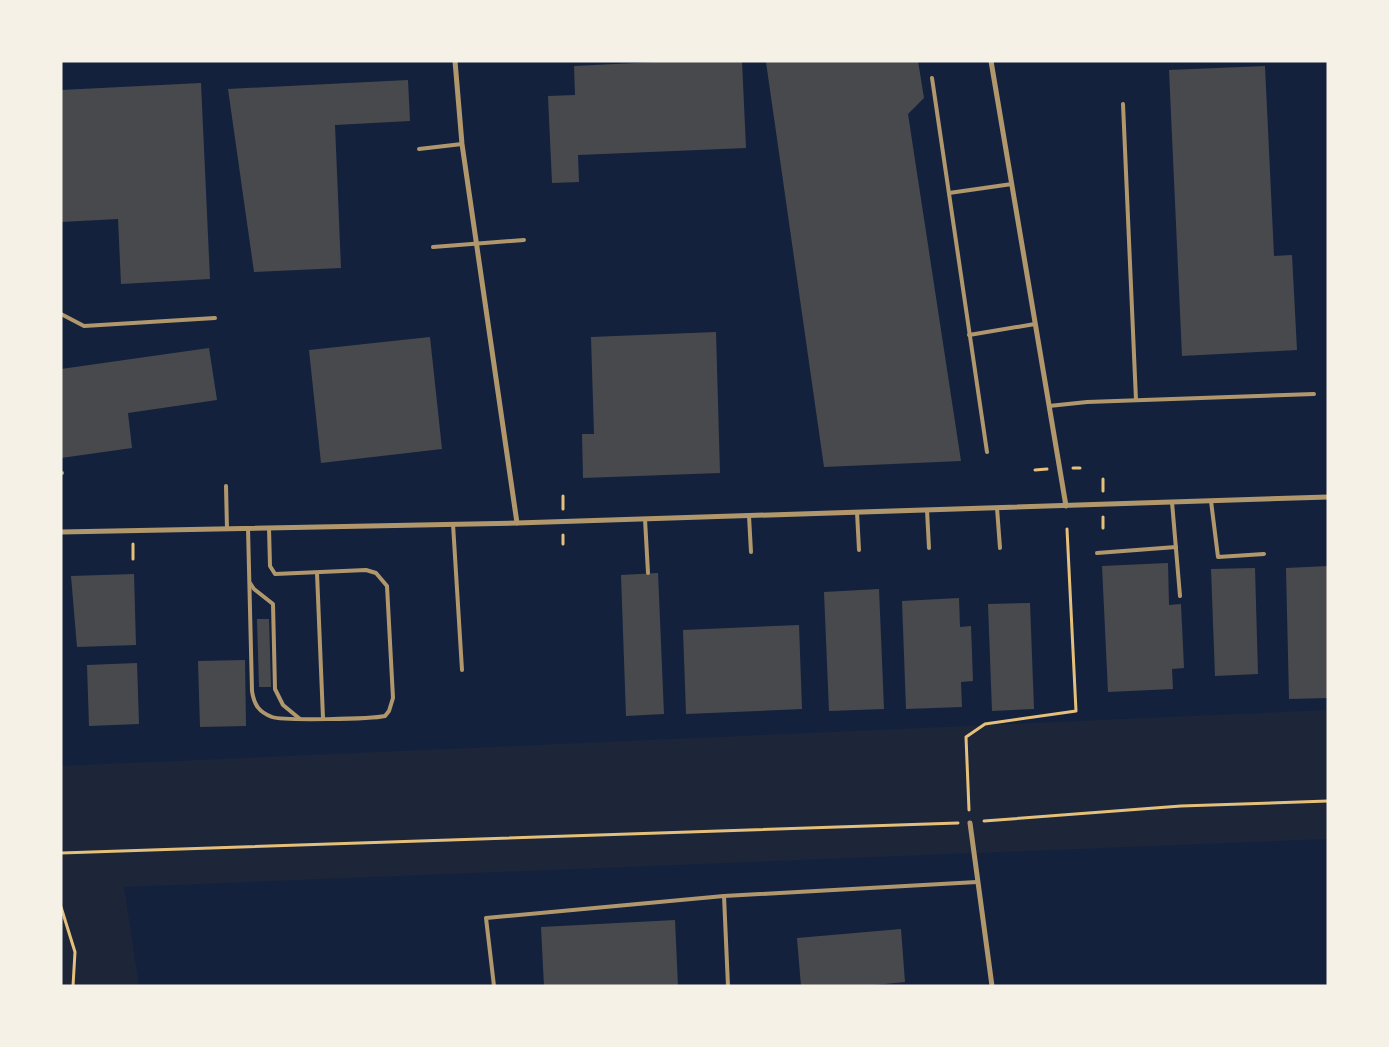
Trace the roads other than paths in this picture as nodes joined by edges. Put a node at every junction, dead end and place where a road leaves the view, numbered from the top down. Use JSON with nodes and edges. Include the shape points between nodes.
{"nodes":[{"id":1,"x":455,"y":61,"type":"edge"},
{"id":2,"x":991,"y":61,"type":"edge"},
{"id":3,"x":932,"y":78,"type":"dead end"},
{"id":4,"x":1123,"y":104,"type":"dead end"},
{"id":5,"x":462,"y":144,"type":"junction"},
{"id":6,"x":419,"y":149,"type":"dead end"},
{"id":7,"x":1012,"y":184,"type":"junction"},
{"id":8,"x":949,"y":193,"type":"junction"},
{"id":9,"x":524,"y":240,"type":"dead end"},
{"id":10,"x":476,"y":242,"type":"junction"},
{"id":11,"x":433,"y":247,"type":"dead end"},
{"id":12,"x":61,"y":314,"type":"edge"},
{"id":13,"x":215,"y":318,"type":"dead end"},
{"id":14,"x":1035,"y":324,"type":"junction"},
{"id":15,"x":969,"y":335,"type":"junction"},
{"id":16,"x":1314,"y":394,"type":"dead end"},
{"id":17,"x":1136,"y":400,"type":"junction"},
{"id":18,"x":1049,"y":406,"type":"junction"},
{"id":19,"x":987,"y":452,"type":"dead end"},
{"id":20,"x":226,"y":486,"type":"dead end"},
{"id":21,"x":1328,"y":497,"type":"edge"},
{"id":22,"x":1211,"y":501,"type":"junction"},
{"id":23,"x":1172,"y":502,"type":"junction"},
{"id":24,"x":1066,"y":506,"type":"junction"},
{"id":25,"x":997,"y":508,"type":"junction"},
{"id":26,"x":927,"y":510,"type":"junction"},
{"id":27,"x":857,"y":512,"type":"junction"},
{"id":28,"x":749,"y":516,"type":"junction"},
{"id":29,"x":645,"y":519,"type":"junction"},
{"id":30,"x":517,"y":523,"type":"junction"},
{"id":31,"x":453,"y":524,"type":"junction"},
{"id":32,"x":248,"y":528,"type":"junction"},
{"id":33,"x":269,"y":528,"type":"junction"},
{"id":34,"x":227,"y":529,"type":"junction"},
{"id":35,"x":61,"y":532,"type":"edge"},
{"id":36,"x":1176,"y":547,"type":"junction"},
{"id":37,"x":929,"y":548,"type":"dead end"},
{"id":38,"x":1000,"y":548,"type":"dead end"},
{"id":39,"x":859,"y":550,"type":"dead end"},
{"id":40,"x":750,"y":552,"type":"dead end"},
{"id":41,"x":1097,"y":553,"type":"dead end"},
{"id":42,"x":1264,"y":554,"type":"dead end"},
{"id":43,"x":317,"y":573,"type":"junction"},
{"id":44,"x":648,"y":573,"type":"dead end"},
{"id":45,"x":249,"y":581,"type":"junction"},
{"id":46,"x":1180,"y":596,"type":"dead end"},
{"id":47,"x":462,"y":670,"type":"dead end"},
{"id":48,"x":323,"y":718,"type":"junction"},
{"id":49,"x":300,"y":719,"type":"junction"},
{"id":50,"x":970,"y":823,"type":"road end"},
{"id":51,"x":977,"y":882,"type":"junction"},
{"id":52,"x":724,"y":896,"type":"junction"},
{"id":53,"x":494,"y":986,"type":"edge"},
{"id":54,"x":728,"y":986,"type":"edge"},
{"id":55,"x":992,"y":986,"type":"edge"}],
"edges":[{"from":1,"to":5,"type":"street"},
{"from":2,"to":7,"type":"street"},
{"from":3,"to":8,"type":"lane"},
{"from":4,"to":17,"type":"lane"},
{"from":5,"to":6,"type":"lane"},
{"from":5,"to":10,"type":"street"},
{"from":7,"to":8,"type":"lane"},
{"from":7,"to":14,"type":"street"},
{"from":8,"to":15,"type":"lane"},
{"from":9,"to":10,"type":"lane"},
{"from":10,"to":11,"type":"lane"},
{"from":10,"to":30,"type":"street"},
{"from":12,"to":13,"type":"lane","via":[[84,326]]},
{"from":14,"to":15,"type":"lane"},
{"from":14,"to":18,"type":"street"},
{"from":15,"to":19,"type":"lane"},
{"from":16,"to":17,"type":"lane"},
{"from":17,"to":18,"type":"lane"},
{"from":18,"to":24,"type":"street"},
{"from":20,"to":34,"type":"lane"},
{"from":21,"to":22,"type":"street"},
{"from":22,"to":23,"type":"street"},
{"from":22,"to":42,"type":"lane","via":[[1218,557]]},
{"from":23,"to":24,"type":"street"},
{"from":23,"to":36,"type":"lane"},
{"from":24,"to":25,"type":"street"},
{"from":25,"to":26,"type":"street"},
{"from":25,"to":38,"type":"lane"},
{"from":26,"to":27,"type":"street"},
{"from":26,"to":37,"type":"lane"},
{"from":27,"to":28,"type":"street"},
{"from":27,"to":39,"type":"lane"},
{"from":28,"to":29,"type":"street"},
{"from":28,"to":40,"type":"lane"},
{"from":29,"to":30,"type":"street"},
{"from":29,"to":44,"type":"lane"},
{"from":30,"to":31,"type":"street"},
{"from":31,"to":33,"type":"street"},
{"from":31,"to":47,"type":"lane"},
{"from":32,"to":33,"type":"street"},
{"from":32,"to":34,"type":"street"},
{"from":32,"to":45,"type":"lane"},
{"from":33,"to":43,"type":"lane","via":[[270,566],[275,574]]},
{"from":34,"to":35,"type":"street"},
{"from":36,"to":41,"type":"lane"},
{"from":36,"to":46,"type":"lane"},
{"from":43,"to":48,"type":"lane"},
{"from":43,"to":48,"type":"lane","via":[[366,570],[383,579],[387,586],[392,688],[392,704],[385,716]]},
{"from":45,"to":49,"type":"lane","via":[[254,589],[274,604],[275,689],[283,705]]},
{"from":45,"to":49,"type":"lane","via":[[253,702],[271,717]]},
{"from":48,"to":49,"type":"lane"},
{"from":50,"to":51,"type":"street"},
{"from":51,"to":52,"type":"lane"},
{"from":51,"to":55,"type":"street"},
{"from":52,"to":53,"type":"lane","via":[[486,918]]},
{"from":52,"to":54,"type":"lane"}]}
